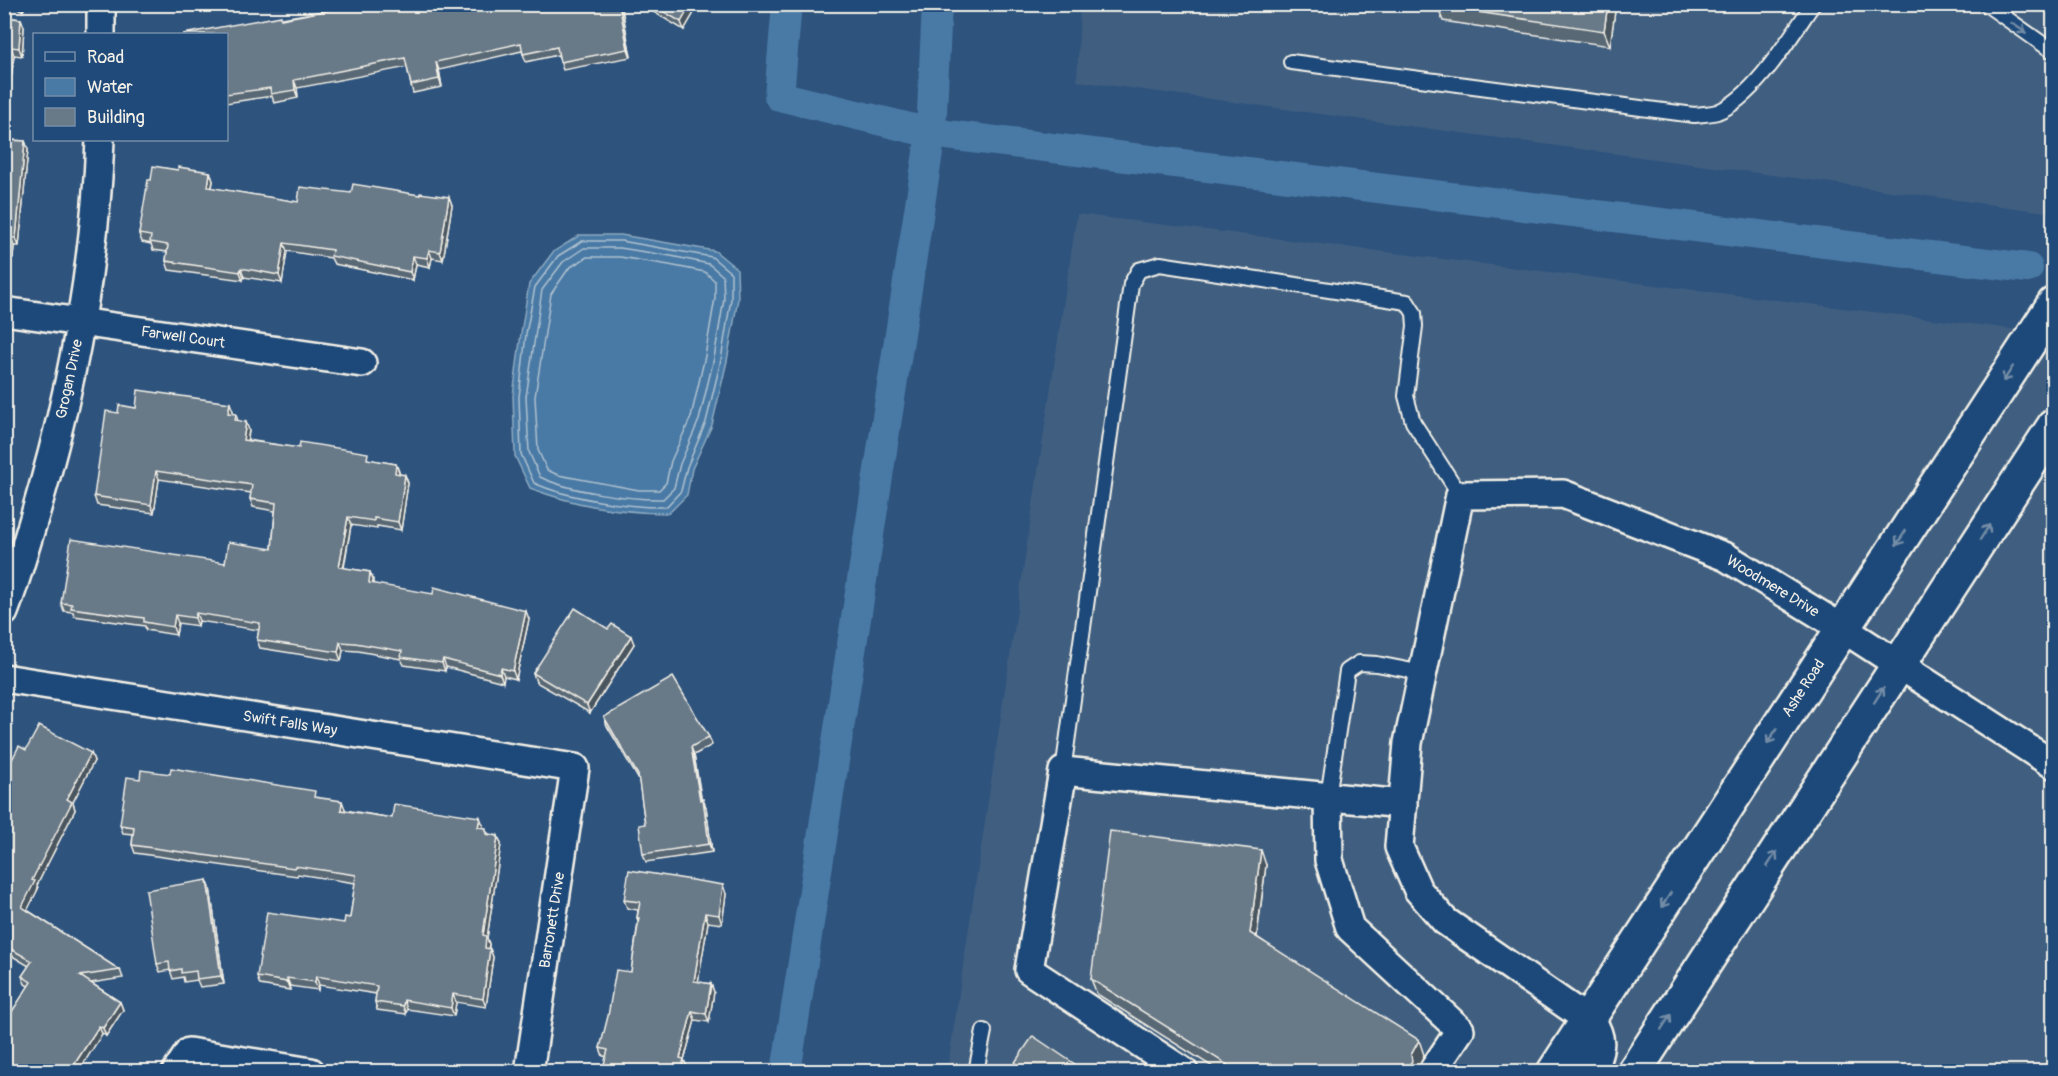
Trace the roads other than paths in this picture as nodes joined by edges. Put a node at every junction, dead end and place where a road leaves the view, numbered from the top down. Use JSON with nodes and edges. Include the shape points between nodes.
{"nodes":[{"id":1,"x":100,"y":4,"type":"edge"},
{"id":2,"x":1813,"y":4,"type":"edge"},
{"id":3,"x":1986,"y":4,"type":"edge"},
{"id":4,"x":101,"y":33,"type":"edge"},
{"id":5,"x":2054,"y":52,"type":"edge"},
{"id":6,"x":1291,"y":62,"type":"dead end"},
{"id":7,"x":100,"y":141,"type":"edge"},
{"id":8,"x":4,"y":311,"type":"edge"},
{"id":9,"x":2047,"y":315,"type":"edge"},
{"id":10,"x":81,"y":322,"type":"junction"},
{"id":11,"x":362,"y":363,"type":"dead end"},
{"id":12,"x":2054,"y":426,"type":"edge"},
{"id":13,"x":1460,"y":495,"type":"junction"},
{"id":14,"x":4,"y":612,"type":"edge"},
{"id":15,"x":1842,"y":628,"type":"junction"},
{"id":16,"x":1899,"y":664,"type":"junction"},
{"id":17,"x":1423,"y":673,"type":"junction"},
{"id":18,"x":4,"y":678,"type":"edge"},
{"id":19,"x":2054,"y":765,"type":"edge"},
{"id":20,"x":575,"y":768,"type":"joint"},
{"id":21,"x":1063,"y":771,"type":"junction"},
{"id":22,"x":1328,"y":797,"type":"junction"},
{"id":23,"x":1403,"y":804,"type":"junction"},
{"id":24,"x":1588,"y":1020,"type":"junction"},
{"id":25,"x":984,"y":1031,"type":"dead end"},
{"id":26,"x":183,"y":1062,"type":"edge"},
{"id":27,"x":311,"y":1071,"type":"edge"},
{"id":28,"x":529,"y":1071,"type":"edge"},
{"id":29,"x":976,"y":1071,"type":"edge"},
{"id":30,"x":1184,"y":1071,"type":"edge"},
{"id":31,"x":1432,"y":1071,"type":"edge"},
{"id":32,"x":1554,"y":1071,"type":"edge"},
{"id":33,"x":1589,"y":1071,"type":"edge"},
{"id":34,"x":1634,"y":1071,"type":"edge"}],
"edges":[{"from":1,"to":4,"type":"street"},
{"from":2,"to":6,"type":"lane","via":[[1769,67],[1741,97],[1717,112],[1694,115]]},
{"from":3,"to":5,"type":"lane","one_way":true},
{"from":7,"to":10,"type":"street","name":"Grogan Drive"},
{"from":8,"to":10,"type":"street","name":"Farwell Court"},
{"from":9,"to":15,"type":"street","name":"Ashe Road","one_way":true},
{"from":10,"to":11,"type":"street","name":"Farwell Court"},
{"from":10,"to":14,"type":"street","name":"Grogan Drive","via":[[45,480]]},
{"from":16,"to":12,"type":"street","one_way":true},
{"from":13,"to":15,"type":"street","name":"Woodmere Drive","via":[[1563,494],[1726,557]]},
{"from":13,"to":17,"type":"street"},
{"from":13,"to":21,"type":"lane","via":[[1413,422],[1406,396],[1415,326],[1414,313],[1407,302],[1160,264],[1139,270],[1131,284]]},
{"from":15,"to":16,"type":"street","name":"Woodmere Drive"},
{"from":15,"to":24,"type":"street","name":"Ashe Road","one_way":true},
{"from":16,"to":19,"type":"street","name":"Woodmere Drive"},
{"from":34,"to":16,"type":"street","one_way":true},
{"from":17,"to":22,"type":"lane","via":[[1359,663],[1347,671]]},
{"from":17,"to":23,"type":"street","via":[[1408,743]]},
{"from":18,"to":20,"type":"street","name":"Swift Falls Way"},
{"from":20,"to":28,"type":"street","name":"Barronett Drive"},
{"from":21,"to":22,"type":"street"},
{"from":21,"to":30,"type":"street","via":[[1029,970]]},
{"from":22,"to":23,"type":"street"},
{"from":22,"to":31,"type":"street","via":[[1329,860],[1350,928],[1460,1030]]},
{"from":23,"to":24,"type":"street","via":[[1399,847],[1418,891],[1445,921]]},
{"from":24,"to":32,"type":"street","name":"Ashe Road"},
{"from":24,"to":33,"type":"street","via":[[1597,1034],[1597,1049]]},
{"from":25,"to":29,"type":"lane"},
{"from":26,"to":27,"type":"street"}]}
